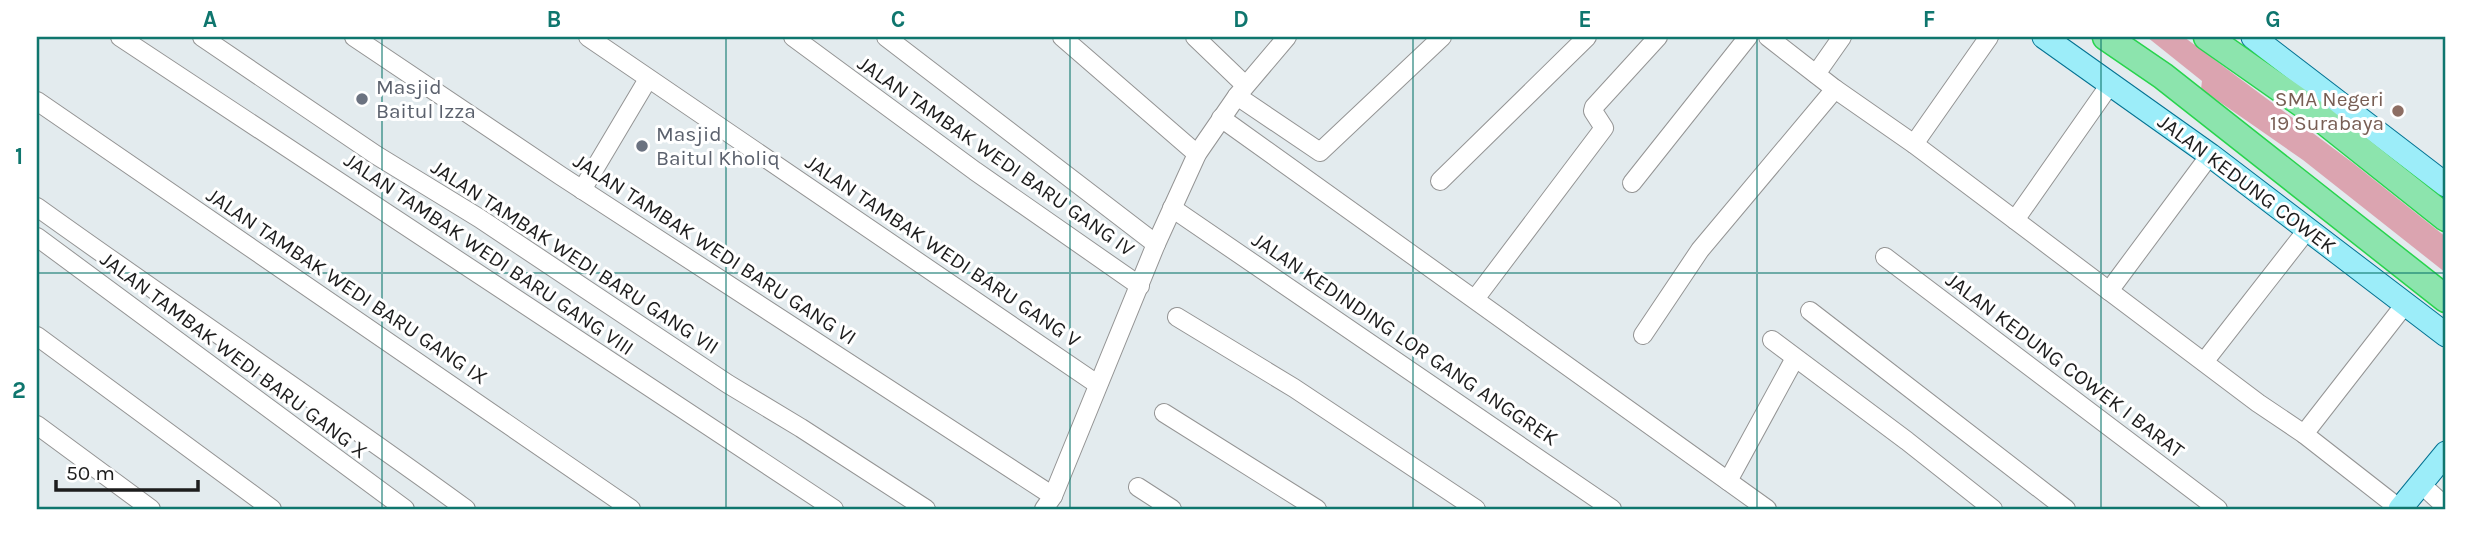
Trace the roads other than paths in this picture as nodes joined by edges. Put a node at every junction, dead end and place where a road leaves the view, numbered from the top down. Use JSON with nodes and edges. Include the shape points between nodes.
{"nodes":[{"id":1,"x":120,"y":37,"type":"edge"},
{"id":2,"x":202,"y":37,"type":"edge"},
{"id":3,"x":354,"y":37,"type":"edge"},
{"id":4,"x":588,"y":37,"type":"edge"},
{"id":5,"x":793,"y":37,"type":"edge"},
{"id":6,"x":887,"y":37,"type":"edge"},
{"id":7,"x":1062,"y":37,"type":"edge"},
{"id":8,"x":1195,"y":37,"type":"edge"},
{"id":9,"x":1287,"y":37,"type":"edge"},
{"id":10,"x":1442,"y":37,"type":"edge"},
{"id":11,"x":1587,"y":37,"type":"edge"},
{"id":12,"x":1658,"y":37,"type":"edge"},
{"id":13,"x":1748,"y":37,"type":"edge"},
{"id":14,"x":1768,"y":37,"type":"edge"},
{"id":15,"x":1842,"y":37,"type":"edge"},
{"id":16,"x":1989,"y":37,"type":"edge"},
{"id":17,"x":2044,"y":37,"type":"edge"},
{"id":18,"x":2106,"y":37,"type":"edge"},
{"id":19,"x":2207,"y":37,"type":"edge"},
{"id":20,"x":2253,"y":37,"type":"edge"},
{"id":21,"x":1816,"y":74,"type":"junction"},
{"id":22,"x":648,"y":79,"type":"junction"},
{"id":23,"x":2111,"y":83,"type":"junction"},
{"id":24,"x":1835,"y":89,"type":"junction"},
{"id":25,"x":1241,"y":90,"type":"junction"},
{"id":26,"x":37,"y":101,"type":"edge"},
{"id":27,"x":1225,"y":121,"type":"junction"},
{"id":28,"x":1914,"y":144,"type":"junction"},
{"id":29,"x":1197,"y":153,"type":"junction"},
{"id":30,"x":2210,"y":155,"type":"junction"},
{"id":31,"x":1440,"y":181,"type":"dead end"},
{"id":32,"x":1632,"y":183,"type":"dead end"},
{"id":33,"x":2446,"y":185,"type":"edge"},
{"id":34,"x":582,"y":190,"type":"junction"},
{"id":35,"x":37,"y":207,"type":"edge"},
{"id":36,"x":1172,"y":208,"type":"junction"},
{"id":37,"x":2446,"y":218,"type":"edge"},
{"id":38,"x":2015,"y":220,"type":"junction"},
{"id":39,"x":2307,"y":230,"type":"junction"},
{"id":40,"x":37,"y":237,"type":"edge"},
{"id":41,"x":1156,"y":244,"type":"junction"},
{"id":42,"x":1885,"y":257,"type":"dead end"},
{"id":43,"x":1140,"y":286,"type":"junction"},
{"id":44,"x":2109,"y":291,"type":"junction"},
{"id":45,"x":1475,"y":299,"type":"junction"},
{"id":46,"x":2446,"y":299,"type":"edge"},
{"id":47,"x":2406,"y":303,"type":"junction"},
{"id":48,"x":1810,"y":311,"type":"dead end"},
{"id":49,"x":1177,"y":317,"type":"dead end"},
{"id":50,"x":1643,"y":335,"type":"dead end"},
{"id":51,"x":2446,"y":335,"type":"edge"},
{"id":52,"x":37,"y":336,"type":"edge"},
{"id":53,"x":1772,"y":340,"type":"dead end"},
{"id":54,"x":1795,"y":358,"type":"junction"},
{"id":55,"x":2204,"y":362,"type":"junction"},
{"id":56,"x":1097,"y":384,"type":"junction"},
{"id":57,"x":1164,"y":413,"type":"dead end"},
{"id":58,"x":37,"y":425,"type":"edge"},
{"id":59,"x":2304,"y":434,"type":"junction"},
{"id":60,"x":2446,"y":453,"type":"edge"},
{"id":61,"x":1728,"y":481,"type":"junction"},
{"id":62,"x":2421,"y":484,"type":"junction"},
{"id":63,"x":1138,"y":487,"type":"dead end"},
{"id":64,"x":1049,"y":502,"type":"edge"},
{"id":65,"x":2446,"y":507,"type":"edge"},
{"id":66,"x":151,"y":509,"type":"edge"},
{"id":67,"x":272,"y":509,"type":"edge"},
{"id":68,"x":405,"y":509,"type":"edge"},
{"id":69,"x":466,"y":509,"type":"edge"},
{"id":70,"x":631,"y":509,"type":"edge"},
{"id":71,"x":834,"y":509,"type":"edge"},
{"id":72,"x":926,"y":509,"type":"edge"},
{"id":73,"x":1172,"y":509,"type":"edge"},
{"id":74,"x":1317,"y":509,"type":"edge"},
{"id":75,"x":1476,"y":509,"type":"edge"},
{"id":76,"x":1612,"y":509,"type":"edge"},
{"id":77,"x":1767,"y":509,"type":"edge"},
{"id":78,"x":1993,"y":509,"type":"edge"},
{"id":79,"x":2066,"y":509,"type":"edge"},
{"id":80,"x":2218,"y":509,"type":"edge"},
{"id":81,"x":2400,"y":509,"type":"edge"}],
"edges":[{"from":1,"to":71,"type":"street","name":"JALAN TAMBAK WEDI BARU GANG VIII"},
{"from":2,"to":72,"type":"street","name":"JALAN TAMBAK WEDI BARU GANG VII","via":[[376,155]]},
{"from":3,"to":34,"type":"street","name":"JALAN TAMBAK WEDI BARU GANG VI"},
{"from":4,"to":22,"type":"street","name":"JALAN TAMBAK WEDI BARU GANG V"},
{"from":5,"to":43,"type":"street","name":"JALAN TAMBAK WEDI BARU GANG IV"},
{"from":6,"to":41,"type":"street"},
{"from":7,"to":29,"type":"street"},
{"from":8,"to":25,"type":"street"},
{"from":9,"to":25,"type":"street"},
{"from":10,"to":25,"type":"street","via":[[1322,152]]},
{"from":11,"to":31,"type":"street"},
{"from":12,"to":45,"type":"street","via":[[1594,107],[1594,117],[1604,128]]},
{"from":13,"to":32,"type":"street"},
{"from":14,"to":21,"type":"street"},
{"from":15,"to":21,"type":"street"},
{"from":16,"to":28,"type":"street"},
{"from":17,"to":23,"type":"main road","name":"JALAN KEDUNG COWEK"},
{"from":18,"to":46,"type":"highway","name":"JALAN KEDUNG COWEK","via":[[2163,76]]},
{"from":19,"to":37,"type":"highway","via":[[2304,105]]},
{"from":20,"to":33,"type":"main road"},
{"from":21,"to":24,"type":"street"},
{"from":22,"to":34,"type":"street"},
{"from":22,"to":56,"type":"street","name":"JALAN TAMBAK WEDI BARU GANG V"},
{"from":23,"to":30,"type":"main road","name":"JALAN KEDUNG COWEK"},
{"from":23,"to":38,"type":"street"},
{"from":24,"to":28,"type":"street"},
{"from":24,"to":50,"type":"street","via":[[1700,250]]},
{"from":25,"to":27,"type":"street"},
{"from":26,"to":70,"type":"street","name":"JALAN TAMBAK WEDI BARU GANG IX"},
{"from":27,"to":29,"type":"street"},
{"from":27,"to":45,"type":"street"},
{"from":28,"to":38,"type":"street"},
{"from":29,"to":36,"type":"street"},
{"from":30,"to":39,"type":"main road","name":"JALAN KEDUNG COWEK"},
{"from":30,"to":44,"type":"street"},
{"from":34,"to":64,"type":"street","name":"JALAN TAMBAK WEDI BARU GANG VI"},
{"from":35,"to":69,"type":"street"},
{"from":36,"to":41,"type":"street"},
{"from":36,"to":76,"type":"street","name":"JALAN KEDINDING LOR GANG ANGGREK"},
{"from":38,"to":44,"type":"street"},
{"from":39,"to":47,"type":"main road","name":"JALAN KEDUNG COWEK"},
{"from":39,"to":55,"type":"street"},
{"from":40,"to":68,"type":"street","name":"JALAN TAMBAK WEDI BARU GANG X"},
{"from":41,"to":43,"type":"street"},
{"from":42,"to":80,"type":"street","name":"JALAN KEDUNG COWEK I BARAT"},
{"from":43,"to":56,"type":"street"},
{"from":44,"to":55,"type":"street"},
{"from":45,"to":61,"type":"street"},
{"from":47,"to":51,"type":"main road","name":"JALAN KEDUNG COWEK"},
{"from":47,"to":59,"type":"street"},
{"from":48,"to":79,"type":"street"},
{"from":49,"to":75,"type":"street"},
{"from":52,"to":67,"type":"street"},
{"from":53,"to":54,"type":"street"},
{"from":54,"to":61,"type":"street"},
{"from":54,"to":78,"type":"street"},
{"from":55,"to":59,"type":"street"},
{"from":56,"to":64,"type":"street"},
{"from":57,"to":74,"type":"street"},
{"from":58,"to":66,"type":"street"},
{"from":59,"to":81,"type":"street"},
{"from":60,"to":62,"type":"main road"},
{"from":61,"to":77,"type":"street"},
{"from":62,"to":65,"type":"street"},
{"from":62,"to":81,"type":"main road"},
{"from":63,"to":73,"type":"street"}]}
